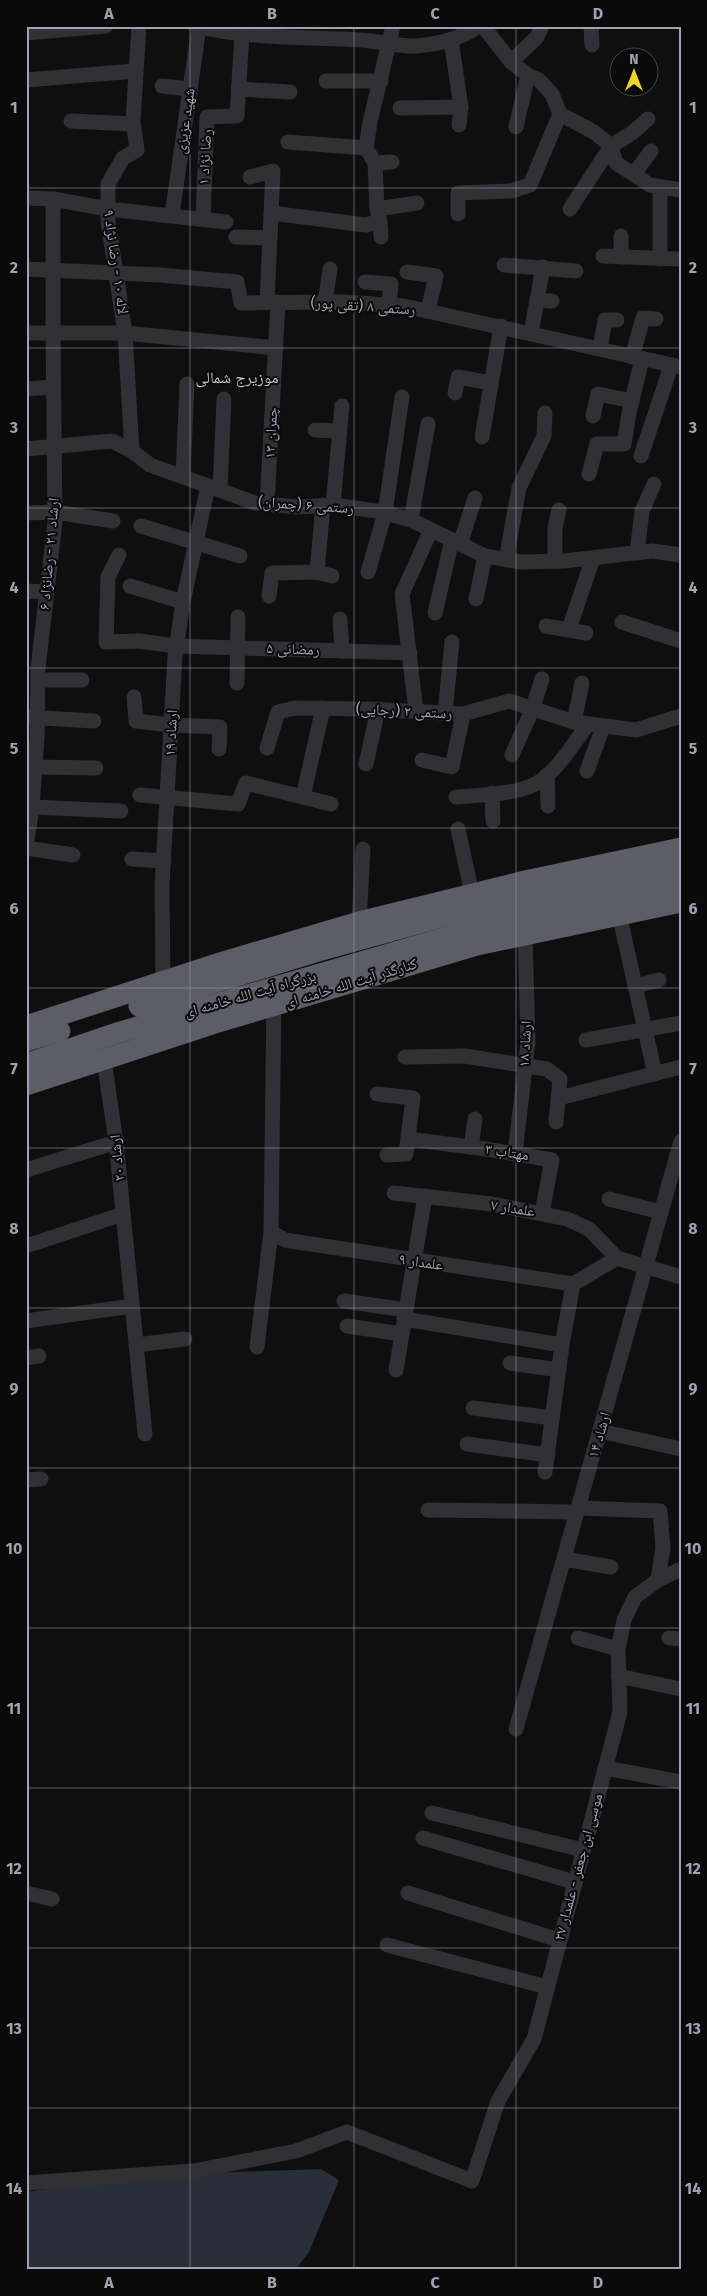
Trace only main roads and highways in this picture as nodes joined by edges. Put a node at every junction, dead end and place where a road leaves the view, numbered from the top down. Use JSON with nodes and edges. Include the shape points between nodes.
{"nodes":[{"id":1,"x":681,"y":848,"type":"edge"},
{"id":2,"x":681,"y":866,"type":"edge"},
{"id":3,"x":681,"y":885,"type":"edge"},
{"id":4,"x":527,"y":888,"type":"junction"},
{"id":5,"x":681,"y":902,"type":"edge"},
{"id":6,"x":587,"y":912,"type":"junction"},
{"id":7,"x":421,"y":914,"type":"junction"},
{"id":8,"x":560,"y":917,"type":"junction"},
{"id":9,"x":474,"y":938,"type":"junction"},
{"id":10,"x":312,"y":945,"type":"junction"},
{"id":11,"x":224,"y":971,"type":"junction"},
{"id":12,"x":26,"y":1026,"type":"edge"},
{"id":13,"x":154,"y":1032,"type":"junction"},
{"id":14,"x":26,"y":1041,"type":"edge"},
{"id":15,"x":26,"y":1064,"type":"edge"},
{"id":16,"x":26,"y":1085,"type":"edge"}],
"edges":[{"from":1,"to":4,"type":"highway"},
{"from":2,"to":4,"type":"highway","name":"بزرگراه آیت الله خامنه ای"},
{"from":3,"to":6,"type":"highway","name":"بزرگراه آیت الله خامنه ای"},
{"from":4,"to":7,"type":"highway","name":"بزرگراه آیت الله خامنه ای"},
{"from":4,"to":7,"type":"highway","via":[[472,894]]},
{"from":5,"to":6,"type":"highway","via":[[619,914]]},
{"from":6,"to":8,"type":"highway","name":"بزرگراه آیت الله خامنه ای"},
{"from":7,"to":10,"type":"highway","name":"بزرگراه آیت الله خامنه ای"},
{"from":7,"to":10,"type":"highway","via":[[359,922]]},
{"from":8,"to":9,"type":"highway","name":"بزرگراه آیت الله خامنه ای"},
{"from":8,"to":9,"type":"highway","name":"کنارگذر آیت الله خامنه ای","via":[[525,934]]},
{"from":9,"to":13,"type":"highway","name":"بزرگراه آیت الله خامنه ای","via":[[275,986]]},
{"from":9,"to":13,"type":"highway","name":"کنارگذر آیت الله خامنه ای","via":[[274,1007]]},
{"from":10,"to":11,"type":"highway","name":"بزرگراه آیت الله خامنه ای"},
{"from":11,"to":12,"type":"highway","via":[[162,983]]},
{"from":11,"to":14,"type":"highway","name":"بزرگراه آیت الله خامنه ای"},
{"from":13,"to":15,"type":"highway","name":"بزرگراه آیت الله خامنه ای"},
{"from":13,"to":16,"type":"highway","name":"کنارگذر آیت الله خامنه ای","via":[[104,1060]]}]}
